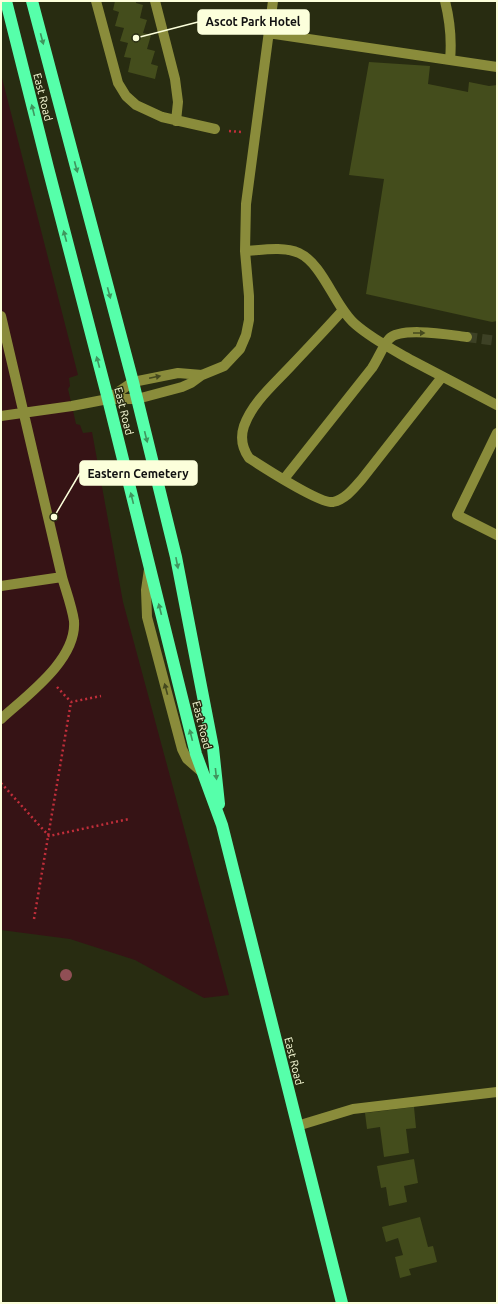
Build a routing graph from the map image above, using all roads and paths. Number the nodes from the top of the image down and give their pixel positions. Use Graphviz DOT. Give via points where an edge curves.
graph roads {
  1 [pos="6,1"];
  2 [pos="32,1"];
  3 [pos="96,1"];
  4 [pos="155,1"];
  5 [pos="273,1"];
  6 [pos="445,1"];
  7 [pos="268,33"];
  8 [pos="450,60"];
  9 [pos="497,67"];
  10 [pos="176,121"];
  11 [pos="215,129"];
  12 [pos="254,134"];
  13 [pos="245,251"];
  14 [pos="343,310"];
  15 [pos="1,316"];
  16 [pos="467,337"];
  17 [pos="385,345"];
  18 [pos="202,375"];
  19 [pos="442,376"];
  20 [pos="133,382"];
  21 [pos="108,399"];
  22 [pos="137,399"];
  23 [pos="497,405"];
  24 [pos="23,413"];
  25 [pos="1,416"];
  26 [pos="497,433"];
  27 [pos="284,479"];
  28 [pos="497,535"];
  29 [pos="62,577"];
  30 [pos="1,586"];
  31 [pos="47,677"];
  32 [pos="101,696"];
  33 [pos="71,702"];
  34 [pos="1,719"];
  35 [pos="1,783"];
  36 [pos="129,820"];
  37 [pos="222,825"];
  38 [pos="49,836"];
  39 [pos="34,919"];
  40 [pos="497,1092"];
  41 [pos="297,1126"];
  42 [pos="342,1303"];
  21 -- 1 [label="highway, East Road, one-way"];
  2 -- 20 [label="highway, East Road, one-way"];
  3 -- 10 [label="lane" via="118,82 126,96 143,109"];
  4 -- 10 [label="lane" via="175,79 178,102"];
  5 -- 7 [label="lane"];
  6 -- 8 [label="lane" via="451,28"];
  7 -- 8 [label="lane"];
  7 -- 12 [label="lane"];
  8 -- 9 [label="lane"];
  10 -- 11 [label="lane"];
  11 -- 12 [label="path"];
  12 -- 13 [label="lane" via="246,204"];
  13 -- 14 [label="lane" via="283,249 300,253 315,267"];
  13 -- 18 [label="lane" via="249,296 246,335 240,349 231,360 224,366"];
  14 -- 17 [label="lane" via="353,323"];
  14 -- 27 [label="lane" via="260,398 244,426 242,439 249,458"];
  15 -- 24 [label="lane"];
  17 -- 16 [label="lane, one-way" via="392,336 411,333"];
  17 -- 19 [label="lane"];
  17 -- 27 [label="lane" via="372,368"];
  20 -- 18 [label="lane, one-way" via="178,372"];
  18 -- 22 [label="lane" via="182,387"];
  19 -- 23 [label="lane"];
  19 -- 27 [label="lane" via="362,479 342,499 332,502 321,500"];
  20 -- 21 [label="lane"];
  20 -- 22 [label="highway, East Road"];
  21 -- 22 [label="lane"];
  21 -- 24 [label="lane"];
  37 -- 21 [label="highway, East Road, one-way" via="196,754"];
  22 -- 37 [label="highway, East Road, one-way" via="176,557 213,748"];
  24 -- 25 [label="lane"];
  24 -- 29 [label="lane"];
  26 -- 28 [label="lane" via="457,515"];
  29 -- 30 [label="lane"];
  29 -- 31 [label="lane" via="74,621 74,631 70,646"];
  31 -- 33 [label="path"];
  31 -- 34 [label="lane"];
  32 -- 33 [label="path"];
  33 -- 38 [label="path"];
  35 -- 38 [label="path"];
  36 -- 38 [label="path"];
  37 -- 41 [label="highway, East Road"];
  38 -- 39 [label="path"];
  40 -- 41 [label="lane" via="353,1109"];
  41 -- 42 [label="highway, East Road"];
}
